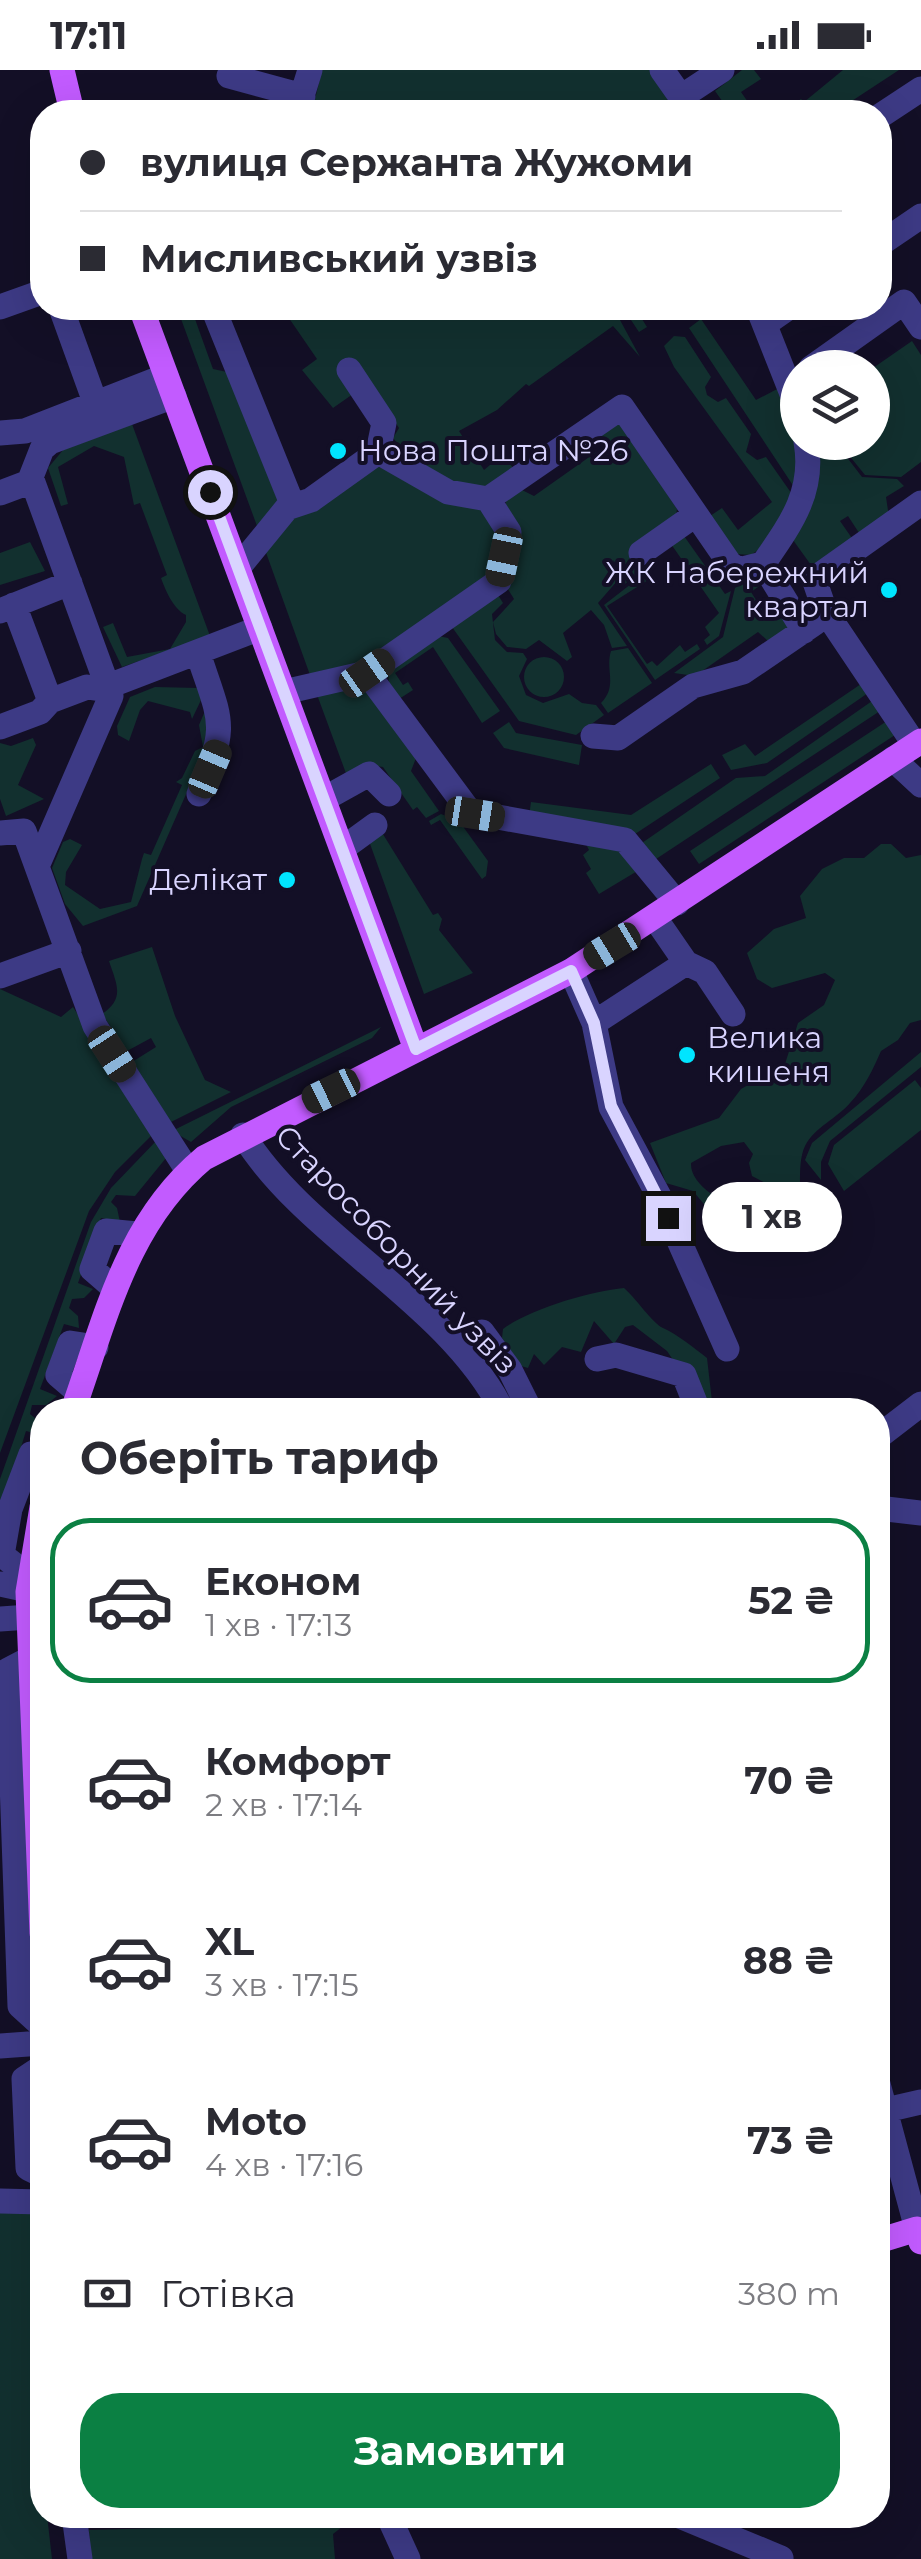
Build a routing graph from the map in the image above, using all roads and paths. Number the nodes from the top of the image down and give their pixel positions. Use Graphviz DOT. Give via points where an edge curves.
graph roads {
  1 [pos="62,70"];
  2 [pos="310,70"];
  3 [pos="662,70"];
  4 [pos="722,70"];
  5 [pos="228,76"];
  6 [pos="921,89"];
  7 [pos="69,100"];
  8 [pos="290,100"];
  9 [pos="301,100"];
  10 [pos="683,100"];
  11 [pos="691,100"];
  12 [pos="892,108"];
  13 [pos="921,216"];
  14 [pos="892,236"];
  15 [pos="30,296"];
  16 [pos="0,307"];
  17 [pos="892,311"];
  18 [pos="65,320"];
  19 [pos="145,320"];
  20 [pos="219,320"];
  21 [pos="765,320"];
  22 [pos="879,320"];
  23 [pos="921,327"];
  24 [pos="784,350"];
  25 [pos="837,350"];
  26 [pos="349,370"];
  27 [pos="170,386"];
  28 [pos="95,402"];
  29 [pos="0,432"];
  30 [pos="378,452"];
  31 [pos="807,460"];
  32 [pos="32,481"];
  33 [pos="0,493"];
  34 [pos="488,499"];
  35 [pos="921,504"];
  36 [pos="293,506"];
  37 [pos="696,514"];
  38 [pos="641,553"];
  39 [pos="764,564"];
  40 [pos="238,568"];
  41 [pos="70,583"];
  42 [pos="7,608"];
  43 [pos="828,615"];
  44 [pos="260,628"];
  45 [pos="804,631"];
  46 [pos="198,652"];
  47 [pos="367,673"];
  48 [pos="108,687"];
  49 [pos="284,692"];
  50 [pos="50,701"];
  51 [pos="0,727"];
  52 [pos="593,736"];
  53 [pos="910,748"];
  54 [pos="921,786"];
  55 [pos="199,794"];
  56 [pos="389,794"];
  57 [pos="324,799"];
  58 [pos="375,825"];
  59 [pos="0,833"];
  60 [pos="342,848"];
  61 [pos="38,864"];
  62 [pos="678,903"];
  63 [pos="655,918"];
  64 [pos="68,951"];
  65 [pos="686,964"];
  66 [pos="571,971"];
  67 [pos="0,976"];
  68 [pos="732,1014"];
  69 [pos="594,1023"];
  70 [pos="416,1049"];
  71 [pos="243,1134"];
  72 [pos="188,1171"];
  73 [pos="482,1332"];
  74 [pos="727,1349"];
  75 [pos="597,1359"];
  76 [pos="77,1398"];
  77 [pos="495,1398"];
  78 [pos="524,1398"];
  79 [pos="693,1398"];
  80 [pos="921,1404"];
  81 [pos="890,1428"];
  82 [pos="30,1454"];
  83 [pos="890,1509"];
  84 [pos="921,1513"];
  85 [pos="0,1584"];
  86 [pos="30,1592"];
  87 [pos="30,1594"];
  88 [pos="30,1596"];
  89 [pos="0,1619"];
  90 [pos="30,1658"];
  91 [pos="30,2015"];
  92 [pos="30,2044"];
  93 [pos="0,2046"];
  94 [pos="30,2075"];
  95 [pos="921,2102"];
  96 [pos="890,2109"];
  97 [pos="890,2125"];
  98 [pos="30,2169"];
  99 [pos="0,2200"];
  100 [pos="30,2201"];
  101 [pos="919,2235"];
  102 [pos="890,2239"];
  103 [pos="76,2528"];
  104 [pos="394,2528"];
  105 [pos="708,2528"];
  106 [pos="781,2558"];
  107 [pos="80,2559"];
  108 [pos="408,2559"];
  1 -- 7 [label="main road"];
  2 -- 9 [label="street"];
  3 -- 10 [label="street"];
  4 -- 11 [label="street"];
  5 -- 8 [label="street"];
  6 -- 12 [label="street"];
  13 -- 14 [label="street"];
  15 -- 16 [label="street"];
  17 -- 23 [label="street" via="904,302"];
  18 -- 28 [label="street"];
  19 -- 27 [label="main road"];
  20 -- 36 [label="street"];
  21 -- 24 [label="street"];
  22 -- 25 [label="street"];
  26 -- 30 [label="street" via="384,423"];
  27 -- 28 [label="street"];
  27 -- 32 [label="street" via="50,442"];
  27 -- 40 [label="main road"];
  28 -- 29 [label="street" via="25,431"];
  30 -- 34 [label="street" via="448,492"];
  30 -- 36 [label="street"];
  31 -- 39 [label="street" via="802,502"];
  32 -- 33 [label="street"];
  32 -- 41 [label="street"];
  34 -- 37 [label="street" via="622,407"];
  34 -- 47 [label="street" via="509,532 499,581"];
  35 -- 43 [label="street" via="816,577"];
  36 -- 40 [label="street"];
  37 -- 38 [label="street"];
  37 -- 39 [label="street" via="732,568"];
  39 -- 45 [label="street"];
  40 -- 44 [label="main road"];
  41 -- 42 [label="street"];
  41 -- 48 [label="street"];
  42 -- 50 [label="street"];
  43 -- 45 [label="street"];
  43 -- 53 [label="street"];
  44 -- 46 [label="street"];
  44 -- 49 [label="main road"];
  45 -- 52 [label="street" via="743,672 692,686 618,738"];
  46 -- 48 [label="street"];
  46 -- 55 [label="street" via="222,726"];
  47 -- 49 [label="street"];
  47 -- 62 [label="street" via="470,812 624,840"];
  48 -- 50 [label="street"];
  48 -- 61 [label="street" via="111,696"];
  49 -- 57 [label="main road"];
  50 -- 51 [label="street"];
  53 -- 54 [label="street"];
  53 -- 62 [label="main road"];
  56 -- 57 [label="street" via="368,774"];
  57 -- 60 [label="main road"];
  58 -- 60 [label="street"];
  59 -- 61 [label="street" via="24,832"];
  60 -- 70 [label="main road"];
  61 -- 64 [label="street"];
  62 -- 63 [label="main road"];
  63 -- 65 [label="street"];
  63 -- 66 [label="main road"];
  64 -- 67 [label="street"];
  64 -- 72 [label="street" via="99,1033"];
  65 -- 68 [label="street" via="705,972"];
  65 -- 69 [label="street"];
  66 -- 69 [label="street"];
  66 -- 70 [label="main road"];
  69 -- 74 [label="street" via="611,1106"];
  70 -- 71 [label="main road"];
  71 -- 72 [label="main road"];
  71 -- 77 [label="street, Старособорний узвіз" via="274,1178 452,1344"];
  72 -- 76 [label="main road" via="138,1234"];
  73 -- 78 [label="street"];
  75 -- 79 [label="street" via="616,1355 684,1375"];
  80 -- 81 [label="street"];
  82 -- 86 [label="street" via="2,1555"];
  83 -- 84 [label="street"];
  85 -- 87 [label="street"];
  88 -- 89 [label="street"];
  90 -- 91 [label="street" via="8,1670 20,2006"];
  92 -- 93 [label="street"];
  94 -- 98 [label="street" via="24,2079"];
  95 -- 96 [label="street"];
  97 -- 101 [label="street"];
  99 -- 100 [label="street"];
  101 -- 102 [label="main road"];
  103 -- 107 [label="street"];
  104 -- 108 [label="street"];
  105 -- 106 [label="street"];
}
